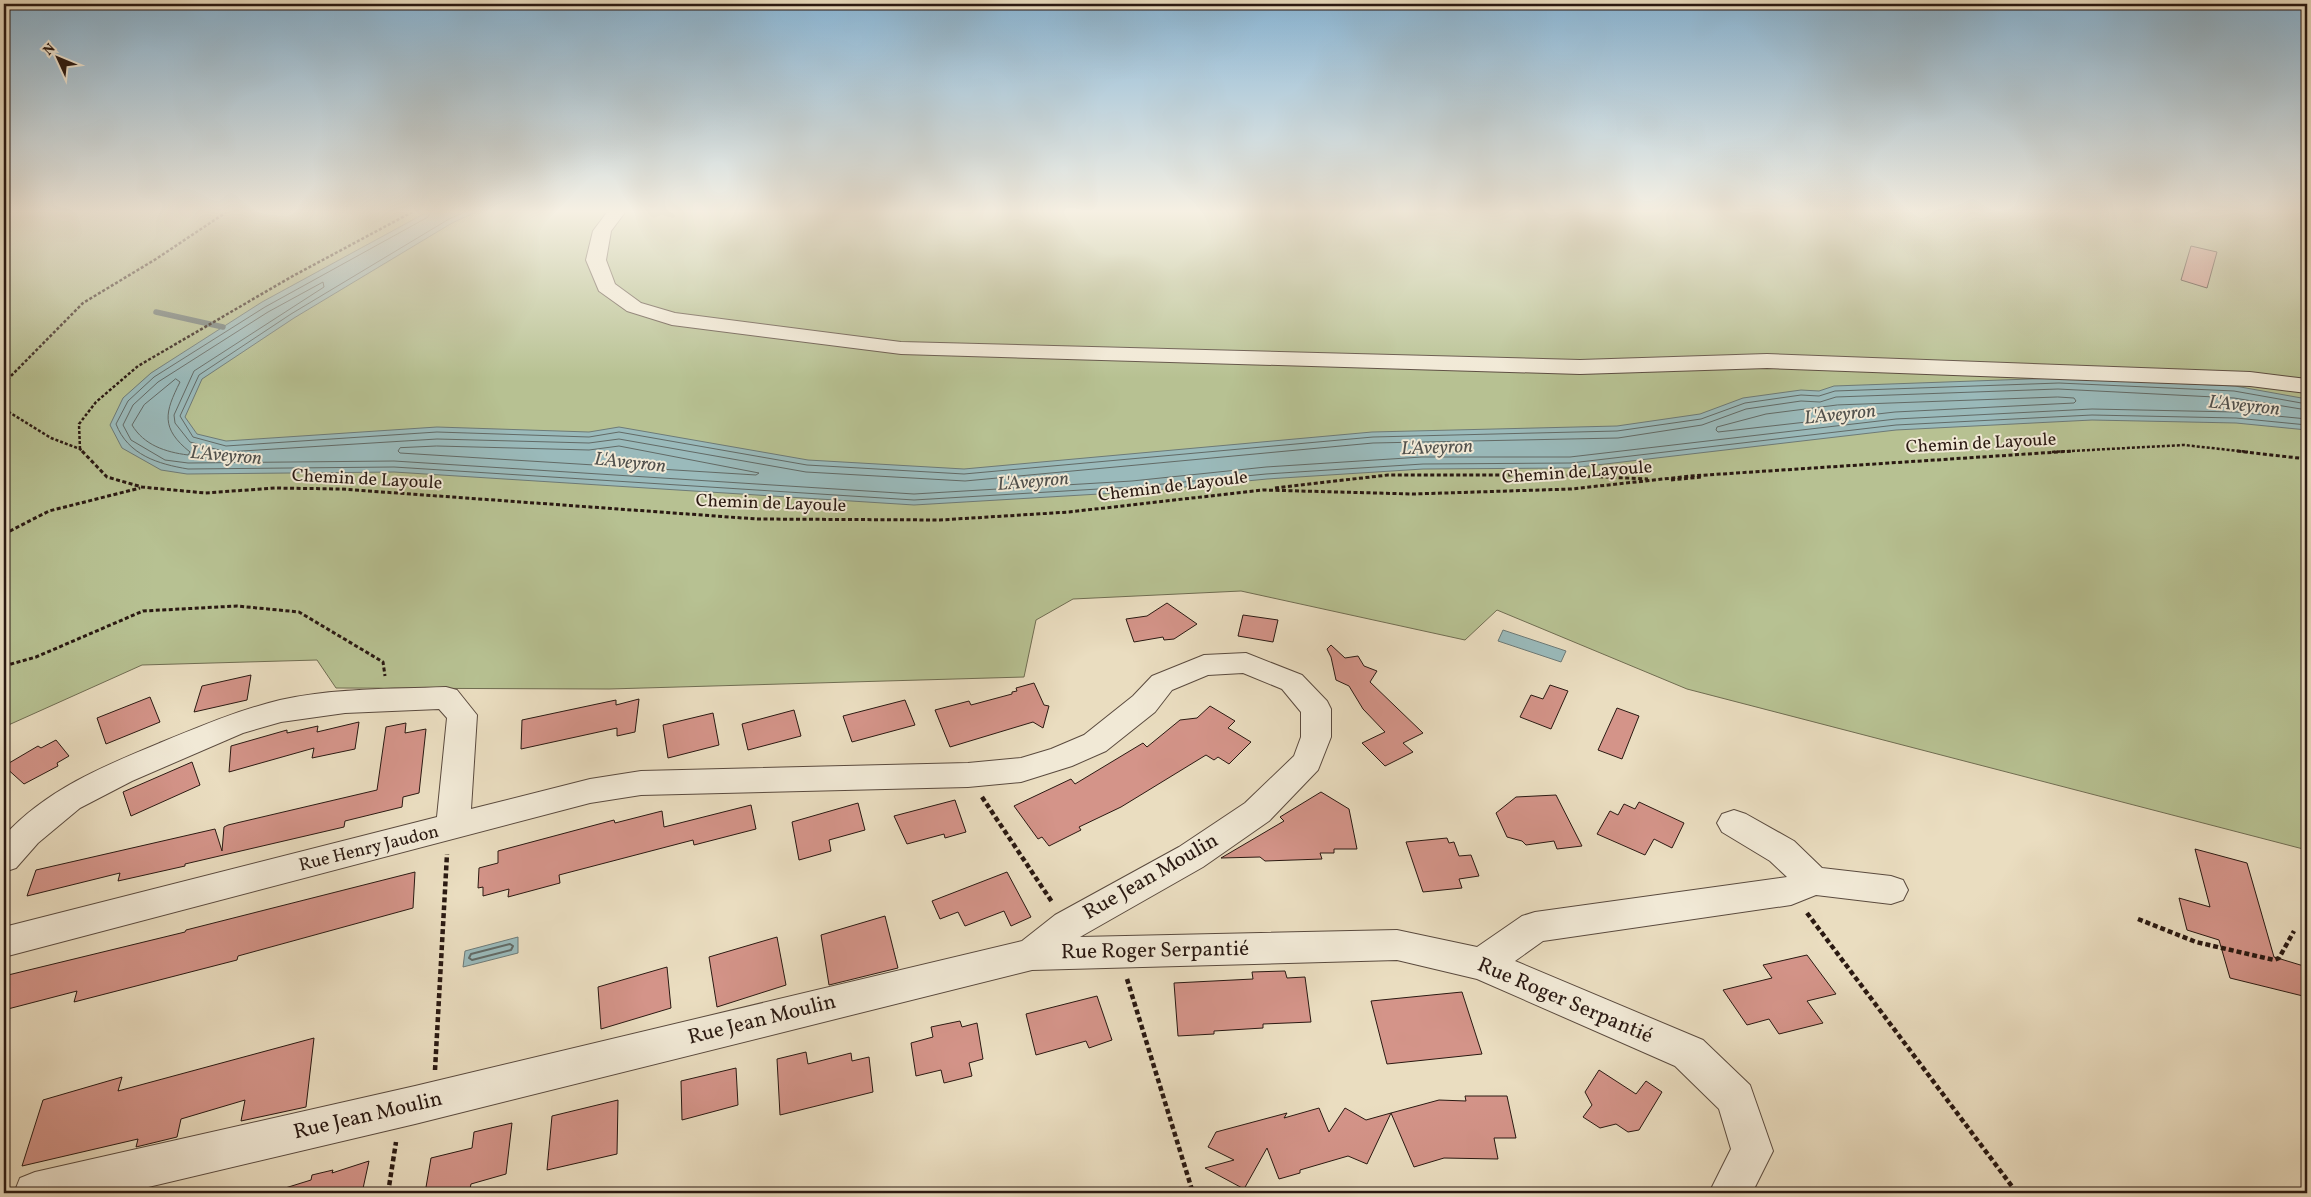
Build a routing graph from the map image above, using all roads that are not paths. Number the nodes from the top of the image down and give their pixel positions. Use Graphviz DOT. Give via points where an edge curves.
graph roads {
  1 [pos="598,267"];
  2 [pos="2307,386"];
  3 [pos="1734,823"];
  4 [pos="453,827"];
  5 [pos="4,858"];
  6 [pos="1802,886"];
  7 [pos="1891,890"];
  8 [pos="4,942"];
  9 [pos="1032,954"];
  10 [pos="1482,964"];
  11 [pos="35,1193"];
  12 [pos="1730,1193"];
  1 -- 2 [label="street" via="606,288 634,307 672,318 901,348 1580,367 1767,361 2250,379"];
  3 -- 6 [label="street" via="1782,851"];
  4 -- 5 [label="street, Rue Henry Jaudon" via="462,715 446,698 345,702 281,711 234,724 121,772 69,799 26,834"];
  4 -- 8 [label="street, Rue Henry Jaudon"];
  4 -- 9 [label="street, Rue Jean Moulin" via="590,791 641,783 968,775 1021,770 1062,758 1095,743 1144,704 1162,683 1204,664 1246,663 1292,682 1316,709 1316,736 1307,762 1257,812 1190,857 1068,926"];
  6 -- 7 [label="street"];
  6 -- 10 [label="street" via="1535,927"];
  9 -- 10 [label="street, Rue Roger Serpantié" via="1397,944"];
  9 -- 11 [label="street, Rue Jean Moulin" via="415,1105"];
  10 -- 12 [label="street, Rue Roger Serpantié" via="1689,1053 1736,1098 1752,1150"];
}
